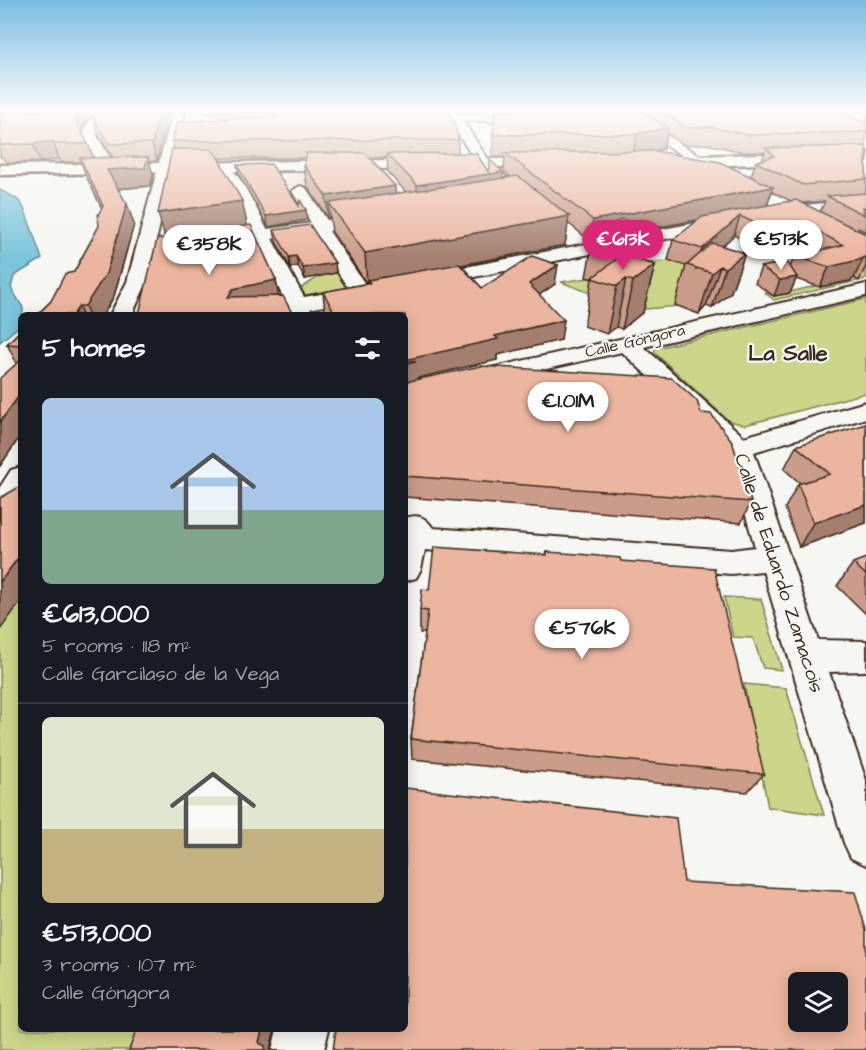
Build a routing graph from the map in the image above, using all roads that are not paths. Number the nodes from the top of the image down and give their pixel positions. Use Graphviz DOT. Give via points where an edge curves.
graph roads {
  1 [pos="104,160"];
  2 [pos="166,160"];
  3 [pos="481,160"];
  4 [pos="485,160"];
  5 [pos="828,160"];
  6 [pos="696,161"];
  7 [pos="641,162"];
  8 [pos="563,163"];
  9 [pos="484,164"];
  10 [pos="371,166"];
  11 [pos="164,168"];
  12 [pos="222,168"];
  13 [pos="109,169"];
  14 [pos="0,170"];
  15 [pos="384,181"];
  16 [pos="740,184"];
  17 [pos="300,191"];
  18 [pos="519,196"];
  19 [pos="494,200"];
  20 [pos="866,204"];
  21 [pos="765,207"];
  22 [pos="534,208"];
  23 [pos="791,211"];
  24 [pos="389,216"];
  25 [pos="738,220"];
  26 [pos="819,226"];
  27 [pos="321,229"];
  28 [pos="565,233"];
  29 [pos="261,236"];
  30 [pos="585,249"];
  31 [pos="144,253"];
  32 [pos="414,283"];
  33 [pos="358,288"];
  34 [pos="379,289"];
  35 [pos="866,290"];
  36 [pos="300,310"];
  37 [pos="123,312"];
  38 [pos="278,312"];
  39 [pos="626,343"];
  40 [pos="408,393"];
  41 [pos="866,410"];
  42 [pos="739,447"];
  43 [pos="18,482"];
  44 [pos="0,510"];
  45 [pos="772,550"];
  46 [pos="408,556"];
  47 [pos="806,654"];
  48 [pos="866,656"];
  49 [pos="866,843"];
  50 [pos="302,1032"];
  51 [pos="298,1050"];
  1 -- 13 [label="street"];
  2 -- 11 [label="street"];
  3 -- 9 [label="street"];
  4 -- 9 [label="street"];
  5 -- 6 [label="main road"];
  6 -- 7 [label="main road"];
  6 -- 16 [label="street"];
  8 -- 9 [label="main road"];
  9 -- 10 [label="main road"];
  9 -- 18 [label="street"];
  10 -- 12 [label="main road"];
  10 -- 15 [label="street"];
  11 -- 12 [label="main road"];
  11 -- 13 [label="main road"];
  11 -- 31 [label="street"];
  12 -- 29 [label="street" via="232,179"];
  13 -- 14 [label="main road"];
  17 -- 27 [label="street"];
  18 -- 19 [label="street"];
  18 -- 22 [label="street"];
  20 -- 23 [label="street"];
  21 -- 23 [label="street"];
  23 -- 26 [label="street"];
  24 -- 27 [label="street"];
  25 -- 30 [label="street"];
  27 -- 29 [label="street"];
  27 -- 33 [label="street"];
  28 -- 30 [label="street"];
  29 -- 31 [label="street"];
  29 -- 36 [label="street"];
  30 -- 32 [label="street"];
  31 -- 37 [label="street" via="135,288"];
  34 -- 36 [label="street"];
  35 -- 39 [label="street, Calle Góngora"];
  36 -- 38 [label="street"];
  39 -- 40 [label="street, Calle Góngora"];
  39 -- 42 [label="street, Calle de Eduardo Zamacois"];
  41 -- 42 [label="street"];
  42 -- 45 [label="street, Calle de Eduardo Zamacois"];
  43 -- 44 [label="street"];
  45 -- 46 [label="street" via="761,560 731,562 424,539 415,526"];
  45 -- 47 [label="street, Calle de Eduardo Zamacois"];
  47 -- 48 [label="street"];
  47 -- 49 [label="street, Calle de Eduardo Zamacois"];
  50 -- 51 [label="street"];
}
